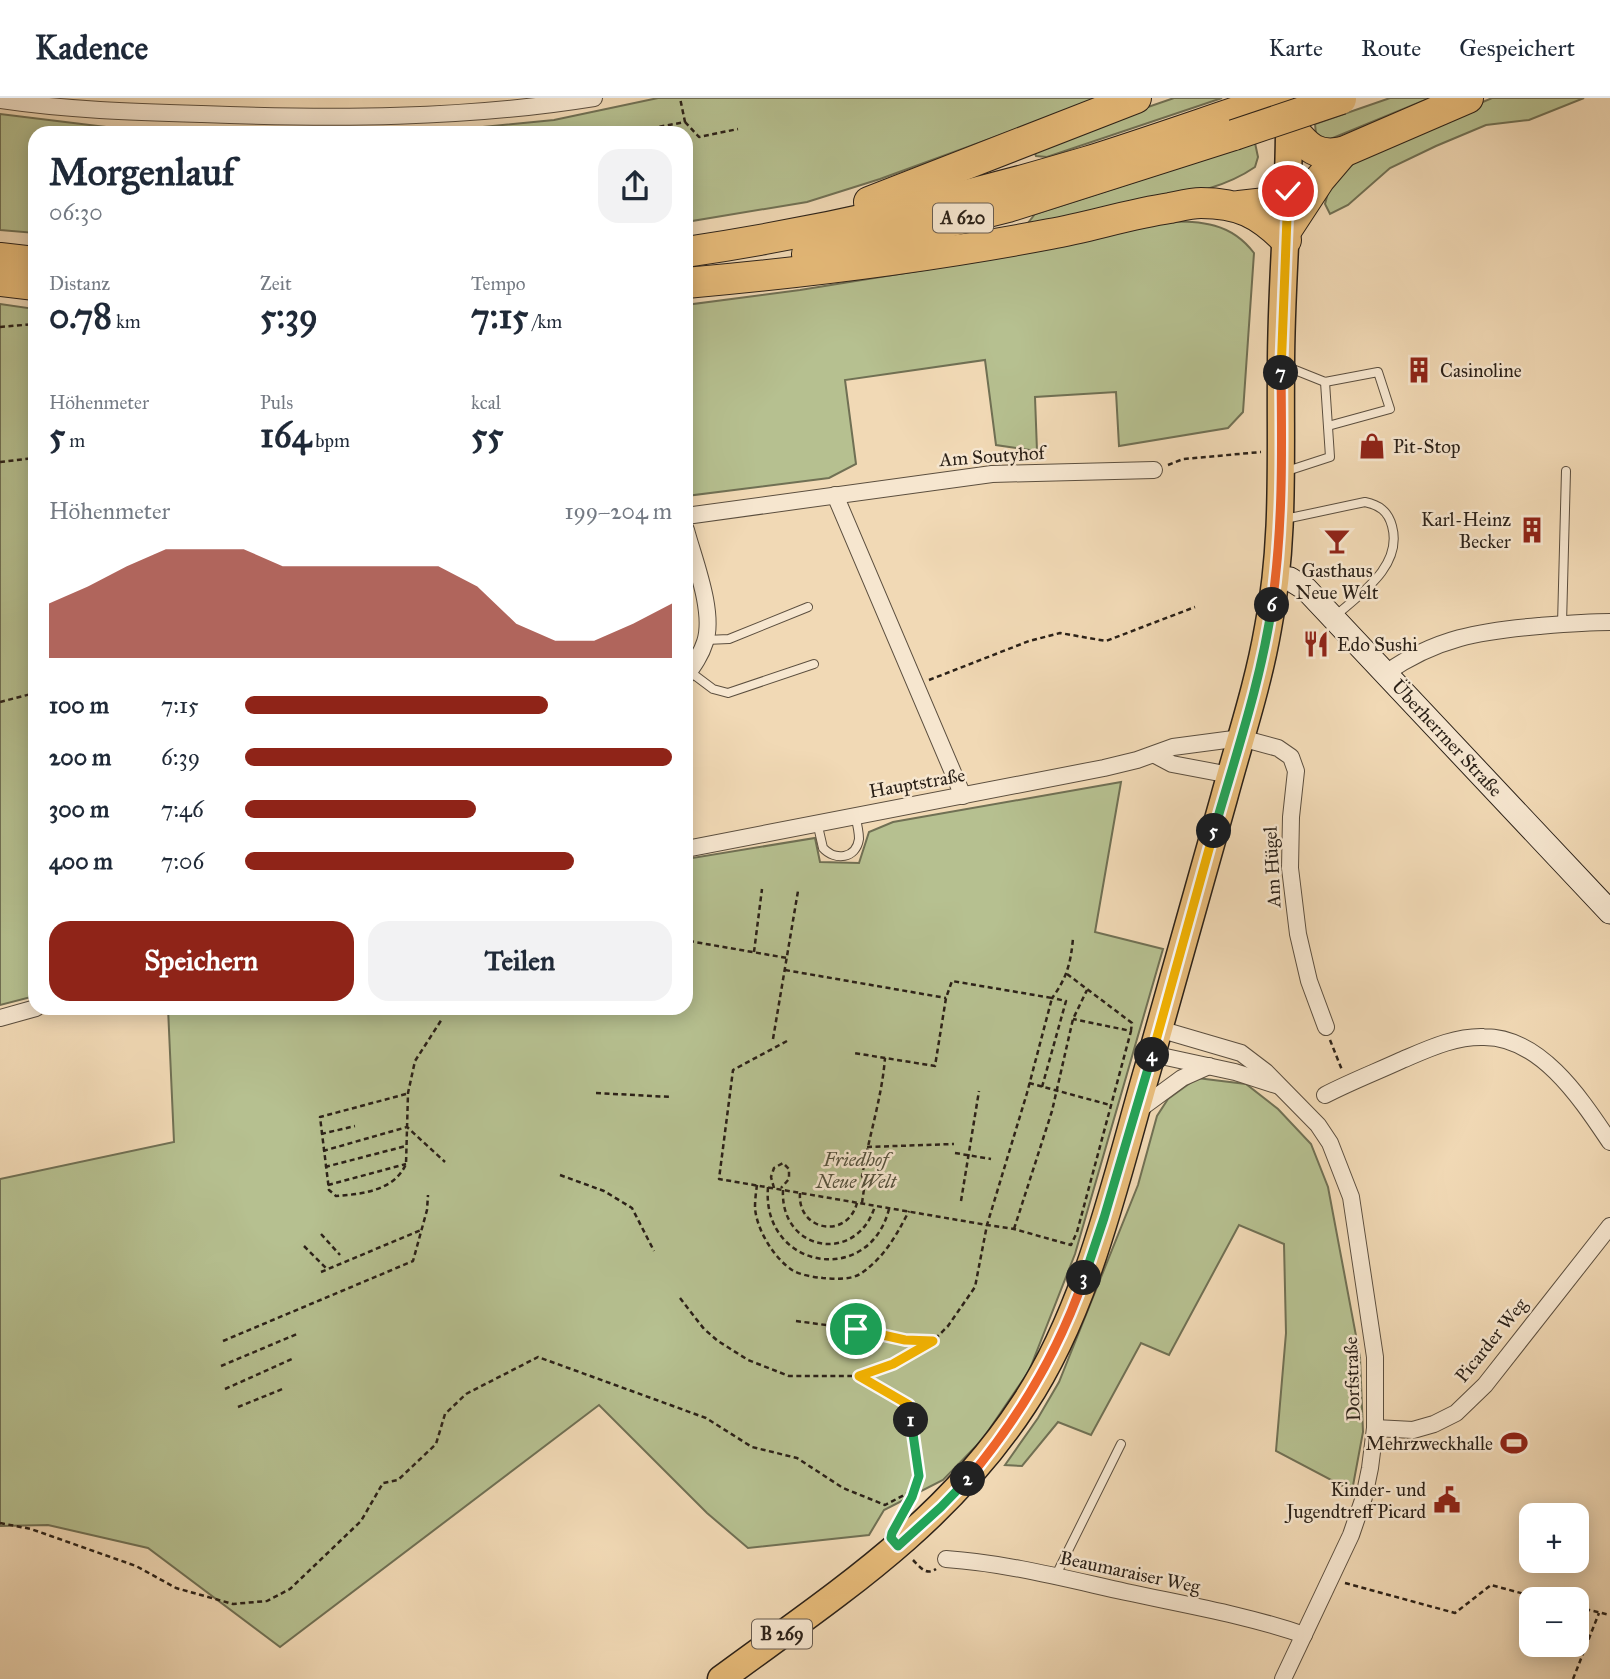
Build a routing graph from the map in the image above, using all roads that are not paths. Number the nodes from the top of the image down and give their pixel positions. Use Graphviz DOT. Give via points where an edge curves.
graph roads {
  1 [pos="594,98"];
  2 [pos="1136,98"];
  3 [pos="1468,98"];
  4 [pos="1343,99"];
  5 [pos="6,100"];
  6 [pos="1285,107"];
  7 [pos="1230,125"];
  8 [pos="1343,152"];
  9 [pos="1288,191"];
  10 [pos="1239,206"];
  11 [pos="1286,235"];
  12 [pos="693,250"];
  13 [pos="693,251"];
  14 [pos="0,258"];
  15 [pos="28,261"];
  16 [pos="693,273"];
  17 [pos="0,281"];
  18 [pos="693,283"];
  19 [pos="28,284"];
  20 [pos="1281,364"];
  21 [pos="1325,382"];
  22 [pos="1328,426"];
  23 [pos="1282,462"];
  24 [pos="1154,470"];
  25 [pos="1566,471"];
  26 [pos="835,495"];
  27 [pos="693,515"];
  28 [pos="1279,520"];
  29 [pos="693,557"];
  30 [pos="1276,578"];
  31 [pos="808,607"];
  32 [pos="1333,617"];
  33 [pos="1610,622"];
  34 [pos="1562,624"];
  35 [pos="706,640"];
  36 [pos="693,664"];
  37 [pos="814,664"];
  38 [pos="1386,673"];
  39 [pos="693,676"];
  40 [pos="1241,738"];
  41 [pos="1155,755"];
  42 [pos="1230,775"];
  43 [pos="964,796"];
  44 [pos="855,815"];
  45 [pos="817,822"];
  46 [pos="693,848"];
  47 [pos="1610,912"];
  48 [pos="28,1010"];
  49 [pos="0,1018"];
  50 [pos="1326,1027"];
  51 [pos="1156,1041"];
  52 [pos="1209,1066"];
  53 [pos="1279,1086"];
  54 [pos="1325,1096"];
  55 [pos="1123,1109"];
  56 [pos="1610,1142"];
  57 [pos="1610,1226"];
  58 [pos="1375,1428"];
  59 [pos="1121,1444"];
  60 [pos="946,1559"];
  61 [pos="1055,1577"];
  62 [pos="1304,1635"];
  63 [pos="721,1679"];
  64 [pos="1283,1679"];
  1 -- 5 [label="street" via="494,111 328,118 132,112"];
  2 -- 12 [label="highway" via="846,211"];
  3 -- 8 [label="highway"];
  4 -- 7 [label="highway, A 620, bridge"];
  6 -- 7 [label="highway, A 620"];
  6 -- 8 [label="highway" via="1315,151 1327,155"];
  6 -- 9 [label="main road, B 269"];
  7 -- 13 [label="highway, A 620" via="899,211"];
  7 -- 16 [label="highway, A 620" via="995,210 809,254"];
  8 -- 11 [label="highway" via="1320,179"];
  9 -- 10 [label="highway" via="1259,205"];
  9 -- 11 [label="main road, B 269"];
  10 -- 11 [label="highway"];
  10 -- 18 [label="highway" via="1200,203 930,254"];
  11 -- 20 [label="main road, B 269"];
  14 -- 15 [label="highway"];
  17 -- 19 [label="highway"];
  20 -- 21 [label="lane"];
  20 -- 23 [label="main road, B 269"];
  21 -- 22 [label="lane"];
  21 -- 22 [label="lane" via="1378,372 1390,410"];
  22 -- 23 [label="lane" via="1330,457"];
  23 -- 28 [label="main road, B 269"];
  24 -- 26 [label="street, Am Soutyhof" via="992,474"];
  25 -- 34 [label="lane"];
  26 -- 27 [label="street, Am Soutyhof"];
  26 -- 43 [label="street"];
  28 -- 30 [label="main road, B 269"];
  28 -- 32 [label="lane" via="1365,502 1384,510 1391,522 1395,537 1383,570"];
  29 -- 35 [label="street" via="705,602"];
  30 -- 32 [label="main road, Überherrner Straße" via="1298,584"];
  30 -- 40 [label="main road, B 269"];
  31 -- 35 [label="lane" via="729,639"];
  32 -- 38 [label="main road, Überherrner Straße"];
  33 -- 34 [label="street"];
  34 -- 38 [label="street" via="1460,636 1408,658"];
  35 -- 36 [label="street"];
  37 -- 39 [label="lane" via="728,694"];
  38 -- 47 [label="main road, Überherrner Straße"];
  40 -- 41 [label="street, Hauptstraße" via="1173,747"];
  40 -- 42 [label="main road, B 269"];
  40 -- 50 [label="street, Am Hügel" via="1278,747 1291,757 1296,771 1290,868 1298,934"];
  41 -- 42 [label="street" via="1172,764"];
  41 -- 43 [label="street, Hauptstraße"];
  42 -- 51 [label="main road, B 269"];
  43 -- 44 [label="street, Hauptstraße"];
  44 -- 45 [label="street, Hauptstraße"];
  44 -- 45 [label="lane" via="858,842 846,856 833,856 823,848"];
  45 -- 46 [label="street, Hauptstraße"];
  48 -- 49 [label="street"];
  51 -- 52 [label="street, Dorfstraße"];
  51 -- 53 [label="street, Dorfstraße" via="1241,1054"];
  51 -- 55 [label="main road, B 269"];
  52 -- 53 [label="street, Dorfstraße"];
  52 -- 55 [label="street"];
  53 -- 58 [label="street, Dorfstraße" via="1324,1134 1351,1198 1376,1357"];
  54 -- 56 [label="street" via="1439,1044 1475,1037 1503,1039 1542,1059 1558,1074"];
  55 -- 63 [label="main road, B 269" via="1104,1218 1074,1305 1024,1404 970,1477 941,1507 843,1590"];
  57 -- 58 [label="street, Picarder Weg" via="1485,1385 1456,1413 1413,1430"];
  58 -- 62 [label="street, Dorfstraße" via="1358,1518"];
  59 -- 61 [label="lane"];
  60 -- 61 [label="street, Beaumaraiser Weg"];
  61 -- 62 [label="street, Beaumaraiser Weg" via="1252,1619"];
  62 -- 64 [label="street, Dorfstraße"];
}
